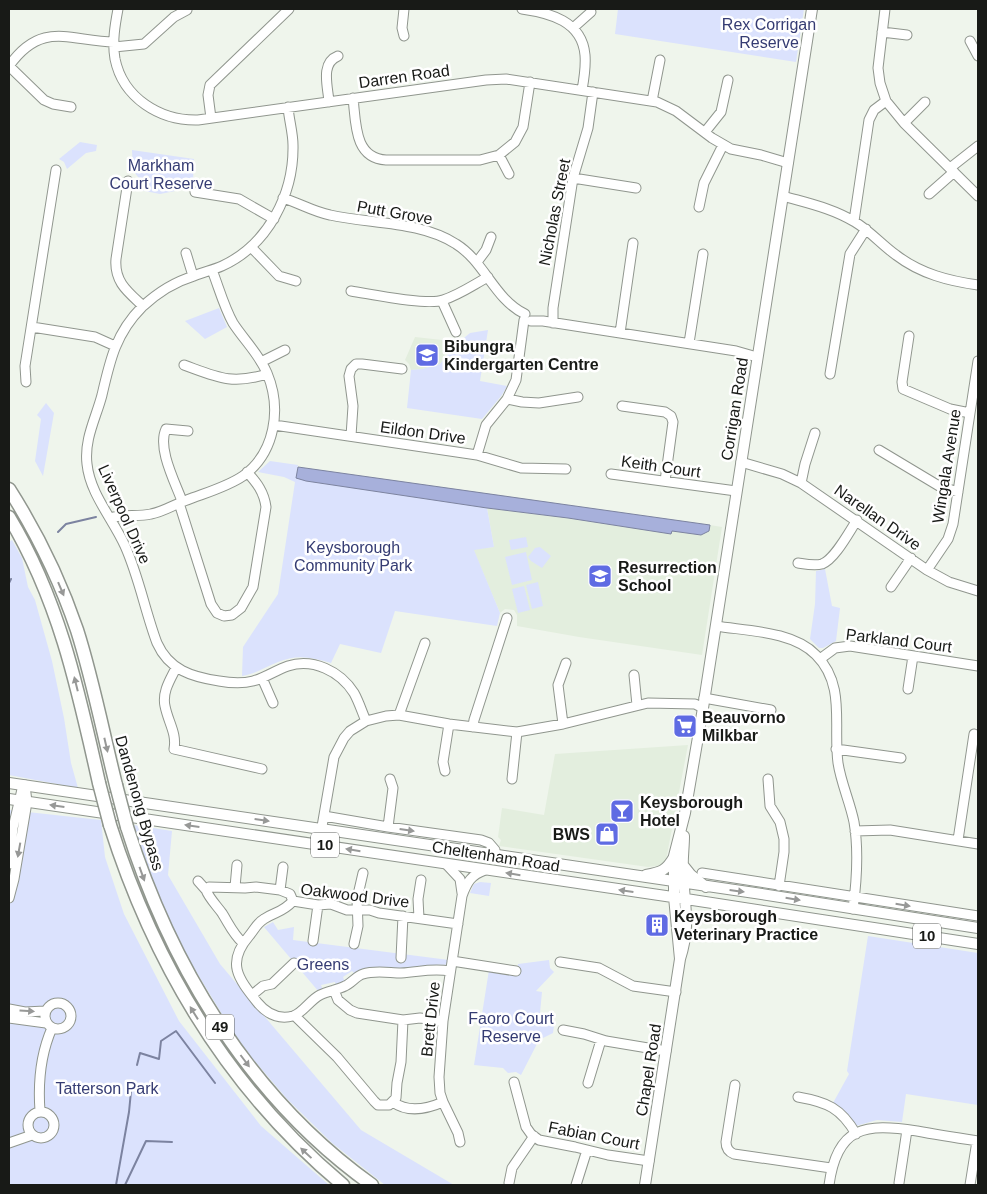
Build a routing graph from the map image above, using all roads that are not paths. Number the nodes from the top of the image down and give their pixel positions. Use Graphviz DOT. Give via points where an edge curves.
graph roads {
  1 [pos="118,9"];
  2 [pos="289,9"];
  3 [pos="404,9"];
  4 [pos="522,9"];
  5 [pos="812,9"];
  6 [pos="885,9"];
  7 [pos="187,10"];
  8 [pos="591,12"];
  9 [pos="573,28"];
  10 [pos="882,32"];
  11 [pos="907,35"];
  12 [pos="404,36"];
  13 [pos="970,41"];
  14 [pos="114,44"];
  15 [pos="338,56"];
  16 [pos="978,56"];
  17 [pos="660,60"];
  18 [pos="9,66"];
  19 [pos="728,80"];
  20 [pos="530,82"];
  21 [pos="582,90"];
  22 [pos="594,92"];
  23 [pos="352,98"];
  24 [pos="652,101"];
  25 [pos="886,101"];
  26 [pos="329,102"];
  27 [pos="925,102"];
  28 [pos="72,107"];
  29 [pos="288,108"];
  30 [pos="211,118"];
  31 [pos="904,123"];
  32 [pos="705,132"];
  33 [pos="722,145"];
  34 [pos="978,146"];
  35 [pos="500,155"];
  36 [pos="788,159"];
  37 [pos="56,170"];
  38 [pos="952,170"];
  39 [pos="509,174"];
  40 [pos="572,178"];
  41 [pos="128,181"];
  42 [pos="636,188"];
  43 [pos="195,192"];
  44 [pos="930,194"];
  45 [pos="284,196"];
  46 [pos="978,196"];
  47 [pos="782,200"];
  48 [pos="699,207"];
  49 [pos="274,219"];
  50 [pos="854,221"];
  51 [pos="866,229"];
  52 [pos="491,237"];
  53 [pos="633,244"];
  54 [pos="251,247"];
  55 [pos="186,253"];
  56 [pos="703,254"];
  57 [pos="477,262"];
  58 [pos="212,270"];
  59 [pos="193,276"];
  60 [pos="488,277"];
  61 [pos="296,281"];
  62 [pos="978,285"];
  63 [pos="351,291"];
  64 [pos="442,301"];
  65 [pos="143,306"];
  66 [pos="527,320"];
  67 [pos="548,322"];
  68 [pos="32,327"];
  69 [pos="456,332"];
  70 [pos="620,333"];
  71 [pos="909,336"];
  72 [pos="689,343"];
  73 [pos="115,346"];
  74 [pos="285,350"];
  75 [pos="758,354"];
  76 [pos="978,361"];
  77 [pos="261,362"];
  78 [pos="184,365"];
  79 [pos="402,369"];
  80 [pos="267,374"];
  81 [pos="830,374"];
  82 [pos="26,382"];
  83 [pos="578,397"];
  84 [pos="507,399"];
  85 [pos="622,406"];
  86 [pos="970,413"];
  87 [pos="274,425"];
  88 [pos="968,430"];
  89 [pos="188,431"];
  90 [pos="816,432"];
  91 [pos="978,432"];
  92 [pos="352,436"];
  93 [pos="879,450"];
  94 [pos="477,455"];
  95 [pos="741,465"];
  96 [pos="566,469"];
  97 [pos="247,472"];
  98 [pos="611,474"];
  99 [pos="665,481"];
  100 [pos="798,481"];
  101 [pos="9,489"];
  102 [pos="736,491"];
  103 [pos="958,492"];
  104 [pos="181,502"];
  105 [pos="9,517"];
  106 [pos="110,518"];
  107 [pos="857,520"];
  108 [pos="911,558"];
  109 [pos="798,563"];
  110 [pos="927,570"];
  111 [pos="891,587"];
  112 [pos="978,591"];
  113 [pos="507,618"];
  114 [pos="716,626"];
  115 [pos="425,643"];
  116 [pos="913,656"];
  117 [pos="820,659"];
  118 [pos="566,663"];
  119 [pos="978,666"];
  120 [pos="176,668"];
  121 [pos="634,675"];
  122 [pos="262,678"];
  123 [pos="908,689"];
  124 [pos="273,703"];
  125 [pos="704,703"];
  126 [pos="637,705"];
  127 [pos="771,710"];
  128 [pos="399,716"];
  129 [pos="366,721"];
  130 [pos="449,724"];
  131 [pos="563,724"];
  132 [pos="473,727"];
  133 [pos="517,732"];
  134 [pos="974,734"];
  135 [pos="836,749"];
  136 [pos="901,758"];
  137 [pos="262,770"];
  138 [pos="445,771"];
  139 [pos="390,779"];
  140 [pos="512,779"];
  141 [pos="768,779"];
  142 [pos="9,783"];
  143 [pos="24,785"];
  144 [pos="18,800"];
  145 [pos="685,813"];
  146 [pos="324,816"];
  147 [pos="388,827"];
  148 [pos="322,828"];
  149 [pos="855,831"];
  150 [pos="958,840"];
  151 [pos="320,844"];
  152 [pos="978,844"];
  153 [pos="494,855"];
  154 [pos="674,856"];
  155 [pos="9,864"];
  156 [pos="237,864"];
  157 [pos="446,864"];
  158 [pos="683,865"];
  159 [pos="283,867"];
  160 [pos="485,870"];
  161 [pos="363,873"];
  162 [pos="702,873"];
  163 [pos="638,876"];
  164 [pos="422,880"];
  165 [pos="198,881"];
  166 [pos="673,881"];
  167 [pos="684,883"];
  168 [pos="779,886"];
  169 [pos="235,887"];
  170 [pos="706,887"];
  171 [pos="206,890"];
  172 [pos="280,890"];
  173 [pos="462,896"];
  174 [pos="855,897"];
  175 [pos="9,898"];
  176 [pos="674,898"];
  177 [pos="686,899"];
  178 [pos="293,901"];
  179 [pos="709,903"];
  180 [pos="318,905"];
  181 [pos="853,909"];
  182 [pos="358,911"];
  183 [pos="404,916"];
  184 [pos="978,916"];
  185 [pos="419,918"];
  186 [pos="687,922"];
  187 [pos="458,924"];
  188 [pos="978,928"];
  189 [pos="313,941"];
  190 [pos="243,943"];
  191 [pos="354,944"];
  192 [pos="978,944"];
  193 [pos="401,958"];
  194 [pos="680,959"];
  195 [pos="452,961"];
  196 [pos="560,962"];
  197 [pos="294,963"];
  198 [pos="450,971"];
  199 [pos="516,971"];
  200 [pos="334,990"];
  201 [pos="676,992"];
  202 [pos="252,995"];
  203 [pos="9,1009"];
  204 [pos="45,1011"];
  205 [pos="295,1016"];
  206 [pos="9,1018"];
  207 [pos="403,1020"];
  208 [pos="443,1021"];
  209 [pos="49,1026"];
  210 [pos="563,1030"];
  211 [pos="601,1040"];
  212 [pos="666,1051"];
  213 [pos="514,1082"];
  214 [pos="588,1083"];
  215 [pos="735,1085"];
  216 [pos="798,1097"];
  217 [pos="393,1102"];
  218 [pos="443,1102"];
  219 [pos="40,1111"];
  220 [pos="907,1130"];
  221 [pos="856,1134"];
  222 [pos="32,1135"];
  223 [pos="534,1136"];
  224 [pos="978,1141"];
  225 [pos="460,1142"];
  226 [pos="9,1143"];
  227 [pos="587,1150"];
  228 [pos="649,1161"];
  229 [pos="832,1168"];
  230 [pos="509,1183"];
  231 [pos="899,1183"];
  232 [pos="343,1185"];
  233 [pos="372,1185"];
  234 [pos="576,1185"];
  235 [pos="645,1185"];
  236 [pos="828,1185"];
  237 [pos="970,1185"];
  1 -- 14 [label="street, Darren Road"];
  2 -- 30 [label="street" via="210,85"];
  3 -- 12 [label="street"];
  4 -- 9 [label="street" via="550,14"];
  5 -- 36 [label="main road, Corrigan Road"];
  6 -- 10 [label="street"];
  7 -- 14 [label="street" via="174,17 148,42 135,46"];
  8 -- 9 [label="street"];
  9 -- 21 [label="street" via="585,51"];
  10 -- 11 [label="street"];
  10 -- 25 [label="street" via="879,76"];
  13 -- 16 [label="street"];
  14 -- 18 [label="street" via="50,37 29,45"];
  14 -- 30 [label="street, Darren Road" via="124,80 143,103 173,118"];
  15 -- 26 [label="street" via="329,62 327,70"];
  17 -- 24 [label="street"];
  18 -- 28 [label="street" via="44,100"];
  19 -- 32 [label="street" via="721,112"];
  20 -- 21 [label="street, Darren Road"];
  20 -- 23 [label="street, Darren Road" via="494,79"];
  20 -- 35 [label="street" via="523,127 515,142"];
  21 -- 22 [label="street, Darren Road"];
  22 -- 24 [label="street, Darren Road"];
  22 -- 40 [label="street, Nicholas Street" via="588,128"];
  23 -- 26 [label="street, Darren Road"];
  23 -- 35 [label="street" via="358,140 367,154 373,157 386,160 480,160"];
  24 -- 32 [label="street, Darren Road" via="676,111"];
  25 -- 31 [label="street"];
  25 -- 50 [label="street" via="874,110 868,120"];
  26 -- 29 [label="street, Darren Road"];
  27 -- 31 [label="street"];
  29 -- 30 [label="street, Darren Road"];
  29 -- 45 [label="street, Liverpool Drive" via="293,147"];
  31 -- 38 [label="street"];
  32 -- 33 [label="street, Darren Road"];
  33 -- 36 [label="street, Darren Road"];
  33 -- 48 [label="street" via="704,183"];
  34 -- 38 [label="street"];
  35 -- 39 [label="street"];
  36 -- 47 [label="main road, Corrigan Road"];
  37 -- 68 [label="street"];
  38 -- 44 [label="street"];
  38 -- 46 [label="street"];
  40 -- 42 [label="street"];
  40 -- 67 [label="street, Nicholas Street" via="553,308"];
  41 -- 65 [label="street" via="116,272 122,287"];
  43 -- 49 [label="street" via="239,200"];
  45 -- 49 [label="street, Liverpool Drive"];
  45 -- 57 [label="street, Putt Grove" via="330,216 433,232 457,244"];
  47 -- 50 [label="street" via="832,210"];
  47 -- 75 [label="main road, Corrigan Road"];
  49 -- 54 [label="street, Liverpool Drive"];
  50 -- 51 [label="street"];
  51 -- 62 [label="street" via="898,257 920,270 944,279"];
  51 -- 81 [label="street" via="850,254"];
  52 -- 57 [label="street"];
  53 -- 70 [label="street"];
  54 -- 58 [label="street, Liverpool Drive"];
  54 -- 61 [label="street" via="279,276"];
  55 -- 59 [label="street"];
  56 -- 72 [label="street"];
  57 -- 60 [label="street, Putt Grove"];
  58 -- 59 [label="street, Liverpool Drive"];
  58 -- 77 [label="street" via="232,322"];
  59 -- 65 [label="street, Liverpool Drive" via="170,286"];
  60 -- 64 [label="street"];
  60 -- 66 [label="street, Putt Grove" via="496,290"];
  63 -- 64 [label="street" via="422,302"];
  64 -- 69 [label="street"];
  65 -- 73 [label="street, Liverpool Drive"];
  66 -- 67 [label="street, Putt Grove"];
  66 -- 84 [label="street" via="516,380"];
  67 -- 70 [label="street, Putt Grove"];
  68 -- 73 [label="street" via="95,337"];
  68 -- 82 [label="street" via="25,366"];
  70 -- 72 [label="street, Putt Grove"];
  71 -- 86 [label="street" via="903,389 950,409"];
  72 -- 75 [label="street, Putt Grove"];
  73 -- 106 [label="street, Liverpool Drive" via="86,451 89,476"];
  74 -- 77 [label="street"];
  75 -- 95 [label="main road, Corrigan Road"];
  76 -- 86 [label="street, Wingala Avenue"];
  77 -- 80 [label="street"];
  78 -- 80 [label="street" via="228,380"];
  79 -- 92 [label="street" via="362,364 351,368"];
  80 -- 87 [label="street" via="274,402"];
  83 -- 84 [label="street" via="530,403"];
  84 -- 94 [label="street" via="486,426"];
  85 -- 99 [label="street" via="675,413"];
  86 -- 88 [label="street, Wingala Avenue"];
  87 -- 92 [label="street, Eildon Drive"];
  87 -- 97 [label="street" via="266,449"];
  88 -- 91 [label="street"];
  88 -- 103 [label="street, Wingala Avenue"];
  89 -- 104 [label="street" via="166,429 163,435 165,455"];
  90 -- 100 [label="street"];
  92 -- 94 [label="street, Eildon Drive"];
  93 -- 103 [label="street" via="939,486"];
  94 -- 96 [label="street, Eildon Drive" via="521,468"];
  95 -- 100 [label="street, Narellan Drive" via="761,468"];
  95 -- 102 [label="main road, Corrigan Road"];
  97 -- 104 [label="street" via="229,483"];
  97 -- 104 [label="street" via="260,487 266,507 253,587 241,608 232,615 217,613 211,604"];
  98 -- 99 [label="street, Keith Court"];
  99 -- 102 [label="street, Keith Court"];
  100 -- 107 [label="street, Narellan Drive"];
  101 -- 233 [label="highway, Dandenong Bypass / 49, one-way, bridge" via="41,544 62,591 81,644 127,827 145,881 189,976 255,1074 330,1152"];
  102 -- 114 [label="main road, Corrigan Road"];
  103 -- 110 [label="street, Wingala Avenue" via="951,532"];
  104 -- 106 [label="street" via="153,514"];
  232 -- 105 [label="highway, Dandenong Bypass / 49, one-way, bridge" via="277,1124 241,1083 211,1041 162,956 132,890 110,826 68,651 49,597"];
  106 -- 120 [label="street, Liverpool Drive" via="130,558 157,643"];
  107 -- 108 [label="street, Narellan Drive"];
  107 -- 109 [label="street" via="827,561 817,565"];
  108 -- 110 [label="street, Narellan Drive"];
  108 -- 111 [label="street"];
  110 -- 112 [label="street, Narellan Drive" via="949,582"];
  113 -- 132 [label="street"];
  114 -- 117 [label="street" via="788,638 804,645"];
  114 -- 125 [label="main road, Corrigan Road"];
  115 -- 128 [label="street"];
  116 -- 117 [label="street, Parkland Court" via="844,646 835,648"];
  116 -- 119 [label="street, Parkland Court"];
  116 -- 123 [label="street"];
  117 -- 135 [label="street" via="836,690"];
  118 -- 131 [label="street" via="558,686"];
  120 -- 122 [label="street, Liverpool Drive" via="193,676 228,682"];
  120 -- 137 [label="street" via="164,699 175,736 174,750"];
  121 -- 126 [label="street"];
  122 -- 124 [label="street"];
  122 -- 129 [label="street, Liverpool Drive" via="287,666 310,664 322,667 334,673 354,693"];
  125 -- 126 [label="street"];
  125 -- 127 [label="street"];
  125 -- 145 [label="main road, Corrigan Road"];
  126 -- 131 [label="street"];
  128 -- 129 [label="street"];
  128 -- 130 [label="street"];
  129 -- 146 [label="street" via="350,731 338,747"];
  130 -- 132 [label="street"];
  130 -- 138 [label="street" via="443,762"];
  131 -- 133 [label="street"];
  132 -- 133 [label="street"];
  133 -- 140 [label="street"];
  134 -- 150 [label="street"];
  135 -- 136 [label="street"];
  135 -- 149 [label="street"];
  139 -- 147 [label="street" via="393,788"];
  141 -- 168 [label="street" via="770,806 780,822 784,839"];
  142 -- 143 [label="main road, Cheltenham Road / 10"];
  143 -- 144 [label="street"];
  143 -- 148 [label="main road, Cheltenham Road / 10, one-way"];
  151 -- 144 [label="main road, Cheltenham Road / 10, one-way"];
  144 -- 155 [label="street"];
  144 -- 175 [label="street, one-way" via="14,879"];
  145 -- 154 [label="main road, Corrigan Road"];
  145 -- 158 [label="main road, Corrigan Road"];
  146 -- 147 [label="street, Cheltenham Road"];
  146 -- 148 [label="street"];
  147 -- 153 [label="street, Cheltenham Road, one-way" via="480,840 490,844 495,850"];
  148 -- 151 [label="street"];
  148 -- 153 [label="main road, Cheltenham Road / 10"];
  149 -- 150 [label="street" via="890,830"];
  149 -- 174 [label="street" via="858,863"];
  150 -- 152 [label="street"];
  157 -- 151 [label="main road, Cheltenham Road / 10, one-way"];
  153 -- 163 [label="main road, Cheltenham Road / 10"];
  154 -- 163 [label="main road" via="667,868"];
  154 -- 166 [label="main road, Corrigan Road"];
  156 -- 169 [label="street"];
  157 -- 160 [label="main road, Cheltenham Road / 10"];
  157 -- 173 [label="street, Brett Drive" via="460,879"];
  158 -- 167 [label="main road, Corrigan Road"];
  158 -- 170 [label="main road"];
  159 -- 172 [label="street"];
  160 -- 173 [label="street, Brett Drive" via="472,876"];
  176 -- 160 [label="main road, Cheltenham Road / 10, one-way"];
  161 -- 182 [label="street" via="357,899"];
  162 -- 168 [label="street"];
  163 -- 166 [label="main road, Cheltenham Road / 10"];
  164 -- 185 [label="street"];
  165 -- 171 [label="street"];
  166 -- 167 [label="main road, Cheltenham Road / 10"];
  166 -- 176 [label="main road, Chapel Road"];
  167 -- 170 [label="main road, Cheltenham Road / 10"];
  167 -- 177 [label="main road, Corrigan Road"];
  168 -- 174 [label="street"];
  169 -- 171 [label="street" via="209,886"];
  169 -- 172 [label="street"];
  170 -- 181 [label="main road, Cheltenham Road / 10, one-way"];
  171 -- 190 [label="street" via="234,935"];
  172 -- 178 [label="street" via="290,894"];
  173 -- 187 [label="street, Brett Drive"];
  174 -- 181 [label="street"];
  174 -- 184 [label="street, one-way"];
  176 -- 177 [label="main road, Cheltenham Road / 10"];
  176 -- 194 [label="main road, Chapel Road"];
  177 -- 179 [label="main road, Cheltenham Road / 10"];
  177 -- 186 [label="main road, Chapel Road"];
  178 -- 180 [label="street, Oakwood Drive"];
  178 -- 190 [label="street, Oakwood Drive" via="285,910 263,919"];
  179 -- 186 [label="main road" via="694,910"];
  179 -- 192 [label="main road, Cheltenham Road / 10"];
  180 -- 182 [label="street, Oakwood Drive" via="331,904"];
  180 -- 189 [label="street"];
  181 -- 188 [label="main road, Cheltenham Road / 10"];
  182 -- 183 [label="street, Oakwood Drive"];
  182 -- 191 [label="street"];
  183 -- 185 [label="street, Oakwood Drive"];
  183 -- 193 [label="street"];
  185 -- 187 [label="street, Oakwood Drive"];
  186 -- 194 [label="main road, Chapel Road"];
  187 -- 195 [label="street, Brett Drive"];
  190 -- 202 [label="street, Oakwood Drive" via="237,972"];
  194 -- 201 [label="main road, Chapel Road"];
  195 -- 198 [label="street, Brett Drive"];
  195 -- 199 [label="street"];
  196 -- 201 [label="street" via="599,968 633,986"];
  197 -- 202 [label="street" via="272,984 263,986"];
  198 -- 200 [label="street" via="366,973"];
  198 -- 208 [label="street, Brett Drive"];
  200 -- 205 [label="street" via="318,996"];
  200 -- 207 [label="street" via="338,1000 350,1010"];
  201 -- 212 [label="main road, Chapel Road"];
  202 -- 205 [label="street, Oakwood Drive" via="276,1017"];
  203 -- 204 [label="street, one-way"];
  204 -- 209 [label="street" via="44,1018"];
  204 -- 209 [label="street" via="51,1004 59,1002 70,1010 71,1018 67,1025 60,1029"];
  205 -- 217 [label="street" via="337,1056 378,1105"];
  206 -- 209 [label="street"];
  207 -- 208 [label="street"];
  207 -- 217 [label="street" via="401,1062"];
  208 -- 218 [label="street, Brett Drive" via="439,1077"];
  209 -- 219 [label="street" via="40,1080"];
  210 -- 211 [label="street"];
  211 -- 212 [label="street"];
  211 -- 214 [label="street"];
  212 -- 228 [label="main road, Chapel Road"];
  213 -- 223 [label="street, Fabian Court" via="526,1127"];
  215 -- 229 [label="street" via="726,1142 730,1152"];
  216 -- 221 [label="street" via="829,1105 844,1116"];
  217 -- 218 [label="street" via="398,1106 421,1109"];
  218 -- 225 [label="street, Brett Drive"];
  219 -- 222 [label="street" via="29,1118 27,1126"];
  219 -- 222 [label="street" via="48,1114 54,1126 44,1138"];
  220 -- 221 [label="street" via="877,1127"];
  220 -- 224 [label="street"];
  220 -- 231 [label="street"];
  221 -- 229 [label="street" via="844,1143"];
  222 -- 226 [label="street"];
  223 -- 227 [label="street, Fabian Court" via="543,1142"];
  223 -- 230 [label="street" via="512,1168"];
  224 -- 237 [label="street"];
  227 -- 228 [label="street, Fabian Court"];
  227 -- 234 [label="street"];
  228 -- 235 [label="main road, Chapel Road"];
  229 -- 236 [label="street"];
}
